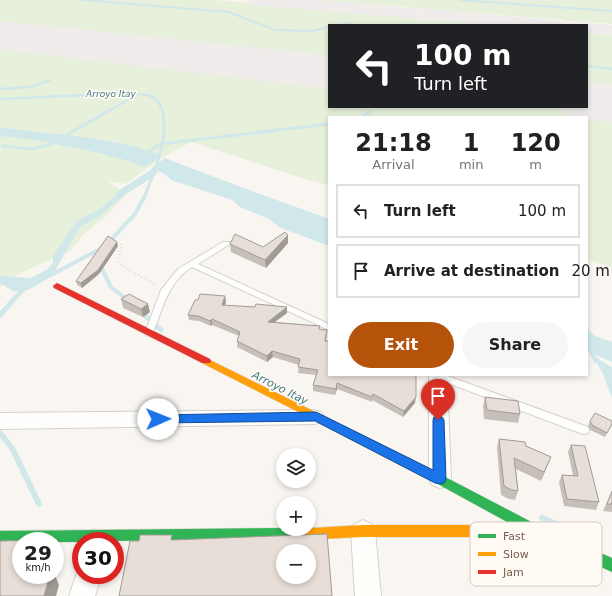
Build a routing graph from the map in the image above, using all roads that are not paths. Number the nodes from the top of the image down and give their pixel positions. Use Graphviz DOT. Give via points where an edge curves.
graph roads {
  1 [pos="226,244"];
  2 [pos="191,264"];
  3 [pos="57,286"];
  4 [pos="328,327"];
  5 [pos="149,333"];
  6 [pos="437,376"];
  7 [pos="316,417"];
  8 [pos="0,421"];
  9 [pos="584,430"];
  10 [pos="440,479"];
  11 [pos="519,522"];
  12 [pos="363,531"];
  13 [pos="470,531"];
  14 [pos="0,537"];
  15 [pos="72,538"];
  16 [pos="124,538"];
  17 [pos="602,560"];
  18 [pos="612,565"];
  19 [pos="85,584"];
  20 [pos="82,596"];
  21 [pos="368,596"];
  1 -- 2 [label="lane"];
  2 -- 4 [label="lane"];
  2 -- 5 [label="lane" via="181,271 165,290"];
  3 -- 5 [label="street"];
  5 -- 7 [label="street"];
  6 -- 9 [label="lane"];
  6 -- 10 [label="street"];
  7 -- 8 [label="street"];
  7 -- 10 [label="street"];
  10 -- 11 [label="street"];
  12 -- 13 [label="street"];
  12 -- 16 [label="street"];
  12 -- 21 [label="street"];
  14 -- 15 [label="street"];
  17 -- 18 [label="street"];
  19 -- 20 [label="street"];
}
